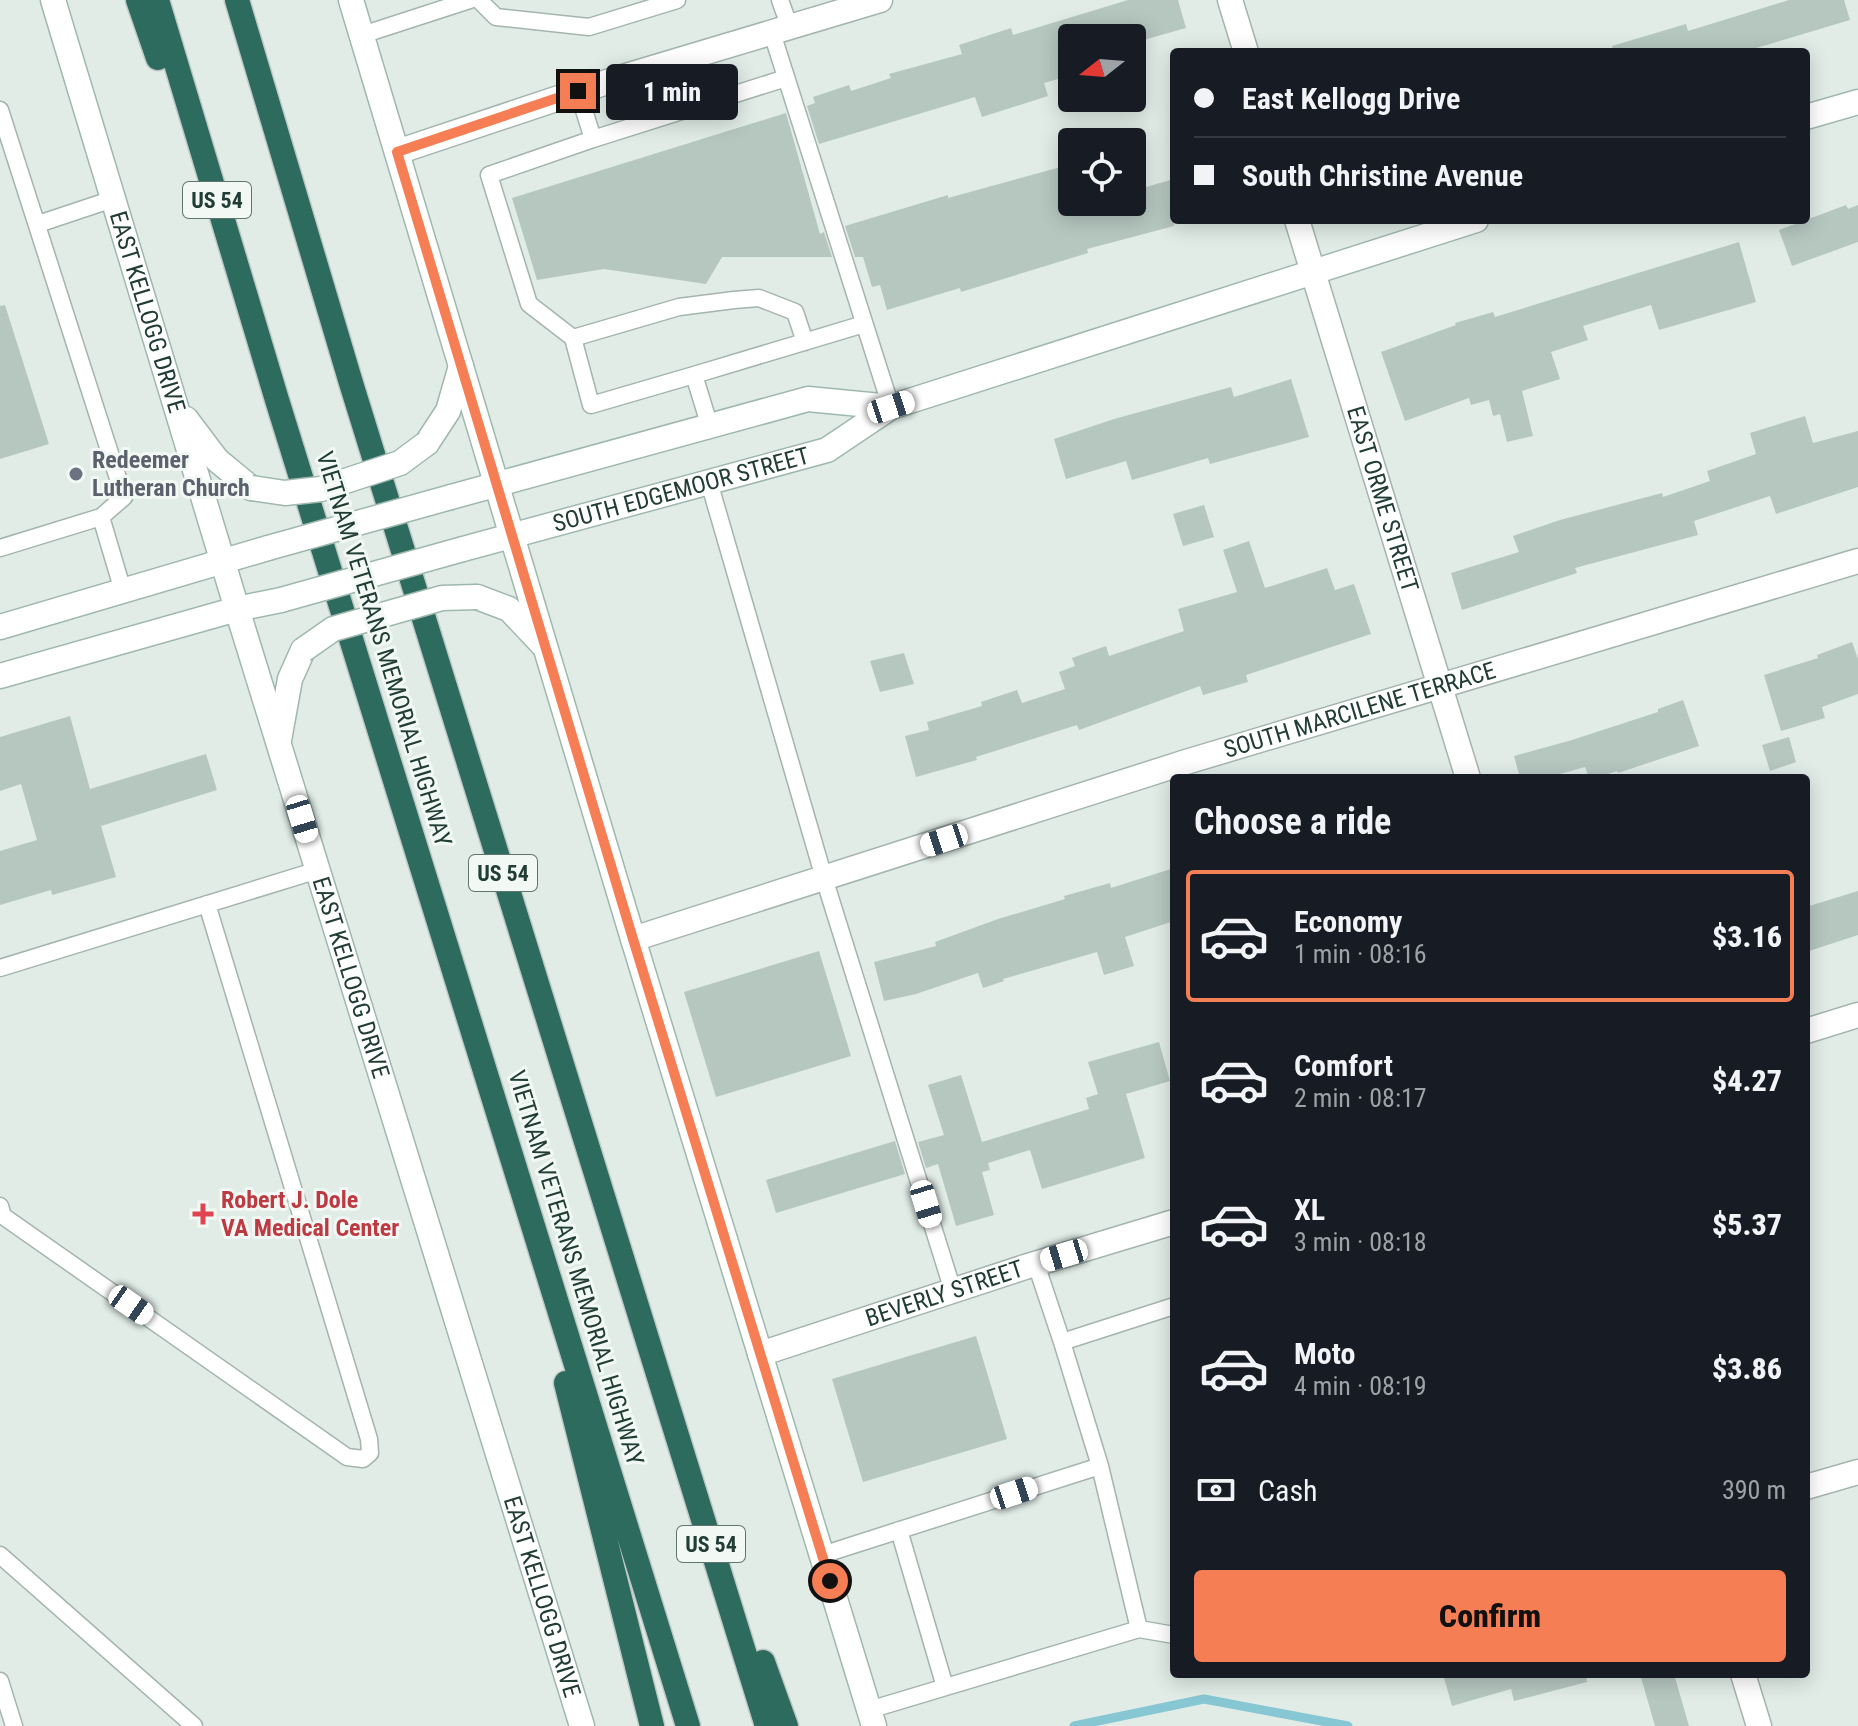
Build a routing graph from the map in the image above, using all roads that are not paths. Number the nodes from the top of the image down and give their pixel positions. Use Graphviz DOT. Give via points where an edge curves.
graph roads {
  1 [pos="53,0"];
  2 [pos="138,0"];
  3 [pos="157,0"];
  4 [pos="237,0"];
  5 [pos="253,0"];
  6 [pos="351,0"];
  7 [pos="470,0"];
  8 [pos="479,0"];
  9 [pos="677,0"];
  10 [pos="780,0"];
  11 [pos="880,0"];
  12 [pos="1230,0"];
  13 [pos="847,5"];
  14 [pos="781,30"];
  15 [pos="362,35"];
  16 [pos="1245,48"];
  17 [pos="642,71"];
  18 [pos="786,78"];
  19 [pos="578,91"];
  20 [pos="1858,102"];
  21 [pos="0,110"];
  22 [pos="1810,116"];
  23 [pos="657,118"];
  24 [pos="593,139"];
  25 [pos="397,152"];
  26 [pos="113,199"];
  27 [pos="38,224"];
  28 [pos="1298,224"];
  29 [pos="1463,224"];
  30 [pos="1312,271"];
  31 [pos="864,324"];
  32 [pos="573,338"];
  33 [pos="805,342"];
  34 [pos="462,365"];
  35 [pos="694,375"];
  36 [pos="351,383"];
  37 [pos="277,400"];
  38 [pos="175,404"];
  39 [pos="891,407"];
  40 [pos="710,427"];
  41 [pos="709,482"];
  42 [pos="497,486"];
  43 [pos="101,517"];
  44 [pos="512,537"];
  45 [pos="0,548"];
  46 [pos="223,561"];
  47 [pos="1858,561"];
  48 [pos="123,591"];
  49 [pos="237,609"];
  50 [pos="0,627"];
  51 [pos="547,649"];
  52 [pos="0,676"];
  53 [pos="1440,686"];
  54 [pos="278,742"];
  55 [pos="1467,774"];
  56 [pos="318,870"];
  57 [pos="824,878"];
  58 [pos="207,904"];
  59 [pos="633,939"];
  60 [pos="0,968"];
  61 [pos="1858,1015"];
  62 [pos="1810,1030"];
  63 [pos="504,1128"];
  64 [pos="0,1206"];
  65 [pos="1170,1223"];
  66 [pos="1036,1264"];
  67 [pos="953,1291"];
  68 [pos="1170,1307"];
  69 [pos="1062,1342"];
  70 [pos="760,1354"];
  71 [pos="655,1363"];
  72 [pos="1100,1466"];
  73 [pos="1858,1472"];
  74 [pos="1810,1486"];
  75 [pos="899,1530"];
  76 [pos="0,1555"];
  77 [pos="822,1555"];
  78 [pos="1139,1629"];
  79 [pos="1170,1634"];
  80 [pos="1744,1678"];
  81 [pos="0,1681"];
  82 [pos="945,1687"];
  83 [pos="872,1718"];
  84 [pos="14,1726"];
  85 [pos="194,1726"];
  86 [pos="582,1726"];
  87 [pos="652,1726"];
  88 [pos="688,1726"];
  89 [pos="767,1726"];
  90 [pos="786,1726"];
  91 [pos="1759,1726"];
  1 -- 26 [label="street, EAST KELLOGG DRIVE"];
  2 -- 37 [label="highway"];
  3 -- 37 [label="highway, VIETNAM VETERANS MEMORIAL HIGHWAY / US 54"];
  4 -- 36 [label="highway, VIETNAM VETERANS MEMORIAL HIGHWAY / US 54"];
  5 -- 36 [label="highway"];
  6 -- 15 [label="street"];
  7 -- 15 [label="lane"];
  8 -- 9 [label="lane" via="496,17 589,27"];
  10 -- 14 [label="lane"];
  11 -- 13 [label="street"];
  12 -- 16 [label="street"];
  13 -- 14 [label="street"];
  14 -- 17 [label="street"];
  14 -- 18 [label="lane"];
  15 -- 25 [label="street"];
  17 -- 19 [label="street"];
  17 -- 23 [label="lane"];
  18 -- 23 [label="lane"];
  18 -- 31 [label="lane"];
  19 -- 24 [label="lane"];
  19 -- 25 [label="street"];
  20 -- 22 [label="street"];
  21 -- 27 [label="lane"];
  23 -- 24 [label="lane"];
  24 -- 32 [label="lane" via="489,175 529,304"];
  25 -- 34 [label="street"];
  26 -- 27 [label="lane"];
  26 -- 38 [label="street, EAST KELLOGG DRIVE"];
  27 -- 43 [label="lane" via="124,497"];
  28 -- 30 [label="street, EAST ORME STREET"];
  29 -- 30 [label="street, SOUTH EDGEMOOR STREET"];
  30 -- 39 [label="street, SOUTH EDGEMOOR STREET"];
  30 -- 53 [label="street, EAST ORME STREET"];
  31 -- 33 [label="lane"];
  31 -- 39 [label="lane"];
  32 -- 33 [label="lane" via="679,307 759,298 795,312"];
  32 -- 35 [label="lane" via="591,405"];
  33 -- 35 [label="lane"];
  34 -- 38 [label="street, bridge" via="448,411 427,443 400,463 321,489 285,493 251,488 217,460"];
  34 -- 42 [label="street"];
  35 -- 40 [label="lane"];
  36 -- 71 [label="highway, VIETNAM VETERANS MEMORIAL HIGHWAY / US 54"];
  37 -- 63 [label="highway, VIETNAM VETERANS MEMORIAL HIGHWAY / US 54"];
  38 -- 46 [label="street, EAST KELLOGG DRIVE"];
  39 -- 40 [label="street, SOUTH EDGEMOOR STREET" via="808,399"];
  39 -- 41 [label="street, SOUTH EDGEMOOR STREET" via="827,450"];
  40 -- 42 [label="street, SOUTH EDGEMOOR STREET"];
  41 -- 44 [label="street, SOUTH EDGEMOOR STREET"];
  41 -- 57 [label="lane"];
  42 -- 44 [label="street"];
  42 -- 46 [label="street, SOUTH EDGEMOOR STREET, bridge"];
  43 -- 45 [label="lane"];
  43 -- 48 [label="lane"];
  44 -- 49 [label="street, SOUTH EDGEMOOR STREET, bridge"];
  44 -- 51 [label="street"];
  46 -- 48 [label="street, SOUTH EDGEMOOR STREET"];
  46 -- 49 [label="street, EAST KELLOGG DRIVE"];
  47 -- 53 [label="street, SOUTH MARCILENE TERRACE"];
  48 -- 50 [label="street, SOUTH EDGEMOOR STREET"];
  49 -- 52 [label="street, SOUTH EDGEMOOR STREET"];
  49 -- 54 [label="street, EAST KELLOGG DRIVE"];
  51 -- 54 [label="street, bridge" via="509,609 477,597 442,598 333,629 303,650 290,679"];
  51 -- 59 [label="street"];
  53 -- 55 [label="street, EAST ORME STREET"];
  53 -- 57 [label="street, SOUTH MARCILENE TERRACE"];
  54 -- 56 [label="street, EAST KELLOGG DRIVE"];
  56 -- 58 [label="lane"];
  56 -- 86 [label="street, EAST KELLOGG DRIVE"];
  57 -- 59 [label="street, SOUTH MARCILENE TERRACE"];
  57 -- 67 [label="lane"];
  58 -- 60 [label="lane"];
  58 -- 64 [label="lane" via="370,1453 363,1459 347,1457 3,1216"];
  59 -- 70 [label="street"];
  61 -- 62 [label="street"];
  63 -- 87 [label="highway"];
  63 -- 88 [label="highway, VIETNAM VETERANS MEMORIAL HIGHWAY / US 54"];
  65 -- 66 [label="street, BEVERLY STREET"];
  66 -- 67 [label="street, BEVERLY STREET"];
  66 -- 69 [label="lane"];
  67 -- 70 [label="street, BEVERLY STREET"];
  68 -- 69 [label="lane"];
  69 -- 72 [label="lane"];
  70 -- 77 [label="street"];
  71 -- 89 [label="highway, VIETNAM VETERANS MEMORIAL HIGHWAY / US 54"];
  71 -- 90 [label="highway"];
  72 -- 75 [label="lane"];
  72 -- 78 [label="lane"];
  73 -- 74 [label="street"];
  75 -- 77 [label="lane"];
  75 -- 82 [label="lane"];
  76 -- 85 [label="lane"];
  77 -- 83 [label="street"];
  78 -- 79 [label="lane"];
  78 -- 82 [label="lane"];
  80 -- 91 [label="street"];
  81 -- 84 [label="lane"];
  82 -- 83 [label="lane"];
}
